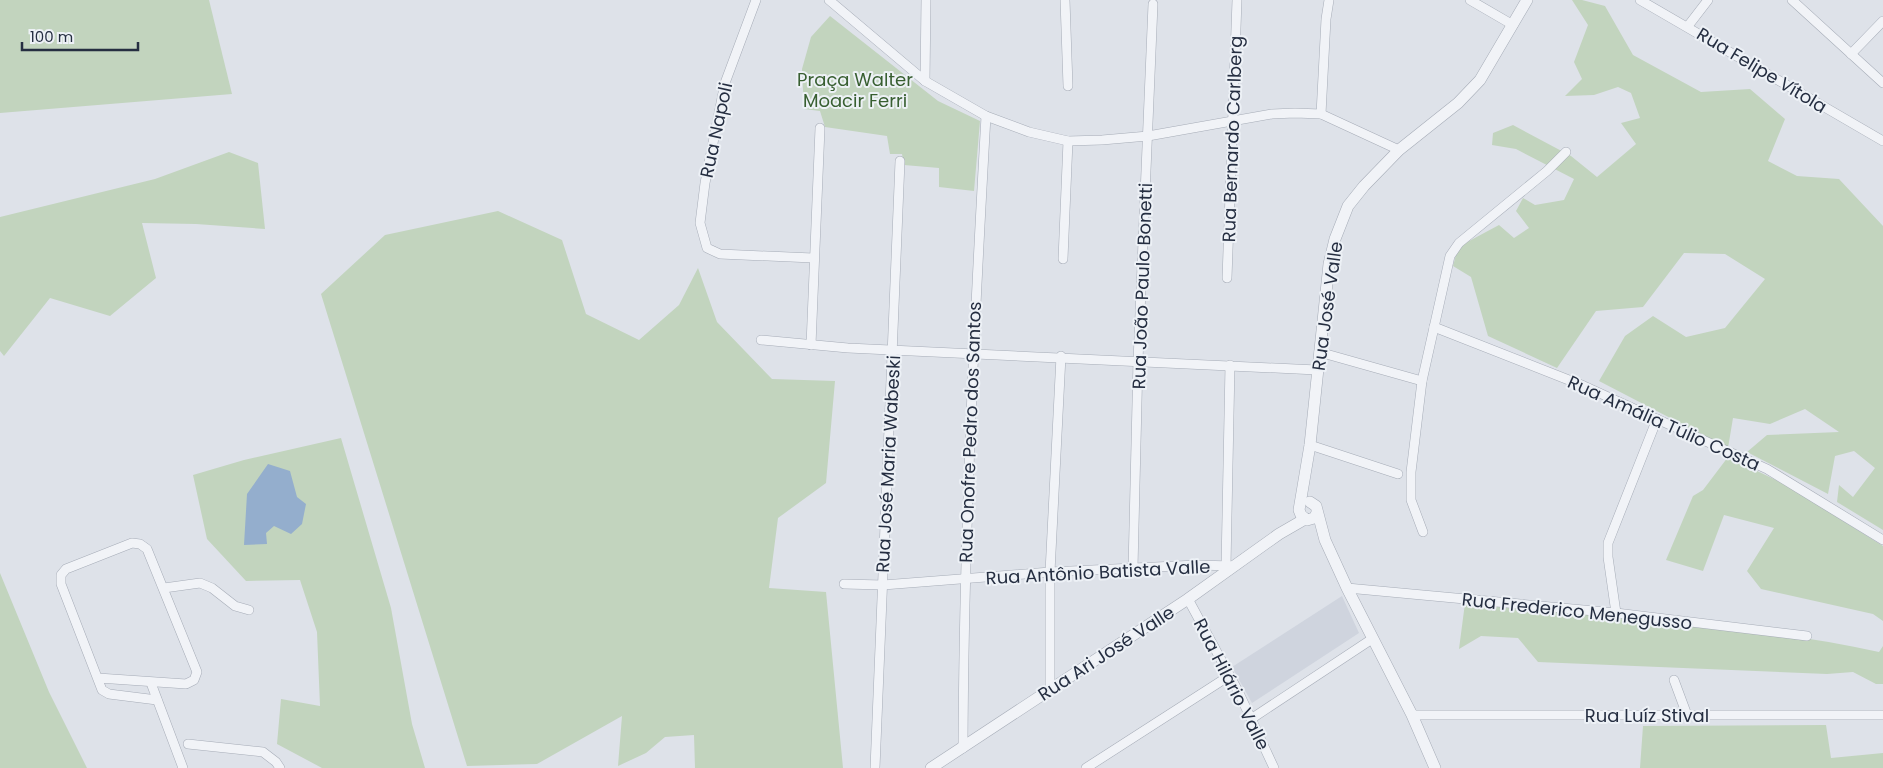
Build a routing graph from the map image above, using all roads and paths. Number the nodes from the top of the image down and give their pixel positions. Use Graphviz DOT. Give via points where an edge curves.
graph roads {
  1 [pos="756,0"];
  2 [pos="829,0"];
  3 [pos="926,0"];
  4 [pos="1065,0"];
  5 [pos="1237,0"];
  6 [pos="1329,0"];
  7 [pos="1470,0"];
  8 [pos="1527,0"];
  9 [pos="1640,0"];
  10 [pos="1708,0"];
  11 [pos="1792,0"];
  12 [pos="1153,4"];
  13 [pos="1883,21"];
  14 [pos="1514,25"];
  15 [pos="1688,26"];
  16 [pos="1850,54"];
  17 [pos="925,81"];
  18 [pos="1883,83"];
  19 [pos="1068,86"];
  20 [pos="1321,114"];
  21 [pos="986,116"];
  22 [pos="1234,120"];
  23 [pos="820,128"];
  24 [pos="1148,136"];
  25 [pos="1068,141"];
  26 [pos="1883,141"];
  27 [pos="1399,150"];
  28 [pos="1566,152"];
  29 [pos="900,160"];
  30 [pos="813,258"];
  31 [pos="1063,258"];
  32 [pos="1227,278"];
  33 [pos="1434,327"];
  34 [pos="761,340"];
  35 [pos="811,345"];
  36 [pos="893,350"];
  37 [pos="1319,352"];
  38 [pos="972,354"];
  39 [pos="1061,356"];
  40 [pos="1138,361"];
  41 [pos="1230,366"];
  42 [pos="1317,370"];
  43 [pos="1422,381"];
  44 [pos="1657,419"];
  45 [pos="1310,445"];
  46 [pos="1398,474"];
  47 [pos="1307,512"];
  48 [pos="1423,532"];
  49 [pos="1883,540"];
  50 [pos="1230,566"];
  51 [pos="1133,568"];
  52 [pos="1050,572"];
  53 [pos="964,579"];
  54 [pos="844,584"];
  55 [pos="882,585"];
  56 [pos="164,588"];
  57 [pos="1347,588"];
  58 [pos="1188,600"];
  59 [pos="249,610"];
  60 [pos="1616,613"];
  61 [pos="1807,636"];
  62 [pos="1372,639"];
  63 [pos="1229,676"];
  64 [pos="98,678"];
  65 [pos="1674,680"];
  66 [pos="151,683"];
  67 [pos="1050,689"];
  68 [pos="157,700"];
  69 [pos="1412,715"];
  70 [pos="1687,715"];
  71 [pos="1883,715"];
  72 [pos="1252,719"];
  73 [pos="188,744"];
  74 [pos="963,748"];
  75 [pos="183,768"];
  76 [pos="280,768"];
  77 [pos="876,768"];
  78 [pos="930,768"];
  79 [pos="1086,768"];
  80 [pos="1274,768"];
  81 [pos="1435,768"];
  1 -- 30 [label="street, Rua Napoli" via="725,83 705,183 700,223 702,238 707,248 720,254"];
  2 -- 17 [label="street"];
  3 -- 17 [label="street"];
  4 -- 19 [label="street"];
  5 -- 22 [label="street, Rua Bernardo Carlberg"];
  6 -- 20 [label="street"];
  7 -- 14 [label="street"];
  8 -- 14 [label="street, Rua José Valle"];
  9 -- 15 [label="street, Rua Felipe Vítola"];
  10 -- 15 [label="street"];
  11 -- 16 [label="street"];
  12 -- 24 [label="street, Rua João Paulo Bonetti"];
  13 -- 16 [label="street"];
  14 -- 27 [label="street, Rua José Valle" via="1480,80 1458,103"];
  15 -- 26 [label="street, Rua Felipe Vítola"];
  16 -- 18 [label="street"];
  17 -- 21 [label="street"];
  20 -- 22 [label="street" via="1272,114"];
  20 -- 27 [label="street"];
  21 -- 25 [label="street" via="1029,132"];
  21 -- 38 [label="street, Rua Onofre Pedro dos Santos"];
  22 -- 24 [label="street"];
  22 -- 32 [label="street, Rua Bernardo Carlberg"];
  23 -- 30 [label="street"];
  24 -- 25 [label="street"];
  24 -- 40 [label="street, Rua João Paulo Bonetti"];
  25 -- 31 [label="street"];
  27 -- 37 [label="street, Rua José Valle" via="1348,206 1341,223 1329,264"];
  28 -- 33 [label="street" via="1459,243 1450,256"];
  29 -- 36 [label="street, Rua José Maria Wabeski"];
  30 -- 35 [label="street"];
  33 -- 43 [label="street"];
  33 -- 44 [label="street, Rua Amália Túlio Costa" via="1584,386"];
  34 -- 35 [label="street"];
  35 -- 36 [label="street"];
  36 -- 38 [label="street"];
  36 -- 55 [label="street, Rua José Maria Wabeski"];
  37 -- 42 [label="street, Rua José Valle"];
  37 -- 43 [label="street"];
  38 -- 39 [label="street"];
  38 -- 53 [label="street, Rua Onofre Pedro dos Santos"];
  39 -- 40 [label="street"];
  39 -- 52 [label="street"];
  40 -- 41 [label="street"];
  40 -- 51 [label="street, Rua João Paulo Bonetti"];
  41 -- 42 [label="street"];
  41 -- 50 [label="street"];
  42 -- 45 [label="street, Rua José Valle"];
  43 -- 48 [label="street" via="1410,488"];
  44 -- 49 [label="street, Rua Amália Túlio Costa" via="1767,469"];
  44 -- 60 [label="street" via="1608,542"];
  45 -- 46 [label="street"];
  45 -- 47 [label="street, Rua José Valle" via="1306,474"];
  47 -- 50 [label="street, Rua Ari José Valle"];
  47 -- 57 [label="street, Rua José Valle" via="1325,540"];
  50 -- 51 [label="street, Rua Antônio Batista Valle"];
  50 -- 58 [label="street, Rua Ari José Valle"];
  51 -- 52 [label="street, Rua Antônio Batista Valle"];
  52 -- 53 [label="street, Rua Antônio Batista Valle"];
  52 -- 67 [label="street"];
  53 -- 55 [label="street, Rua Antônio Batista Valle"];
  53 -- 74 [label="street, Rua Onofre Pedro dos Santos"];
  54 -- 55 [label="street, Rua Antônio Batista Valle"];
  55 -- 77 [label="street, Rua José Maria Wabeski"];
  56 -- 59 [label="street" via="200,583 235,606"];
  56 -- 64 [label="street" via="147,549 140,544 132,543 66,569 60,584"];
  56 -- 66 [label="street" via="197,672 194,680 186,684"];
  57 -- 60 [label="street, Rua Frederico Menegusso"];
  57 -- 62 [label="street, Rua José Valle"];
  58 -- 63 [label="street, Rua Hilário Valle"];
  58 -- 67 [label="street, Rua Ari José Valle"];
  60 -- 61 [label="street, Rua Frederico Menegusso"];
  62 -- 69 [label="street, Rua José Valle"];
  62 -- 72 [label="street"];
  63 -- 72 [label="street, Rua Hilário Valle"];
  63 -- 79 [label="street"];
  64 -- 66 [label="street"];
  64 -- 68 [label="street" via="102,690 109,694"];
  65 -- 70 [label="street"];
  66 -- 68 [label="street"];
  67 -- 74 [label="street, Rua Ari José Valle"];
  68 -- 75 [label="street"];
  69 -- 70 [label="street, Rua Luíz Stival"];
  69 -- 81 [label="street, Rua José Valle"];
  70 -- 71 [label="street, Rua Luíz Stival"];
  72 -- 80 [label="street, Rua Hilário Valle"];
  73 -- 76 [label="street" via="263,752"];
  74 -- 78 [label="street, Rua Ari José Valle"];
}
